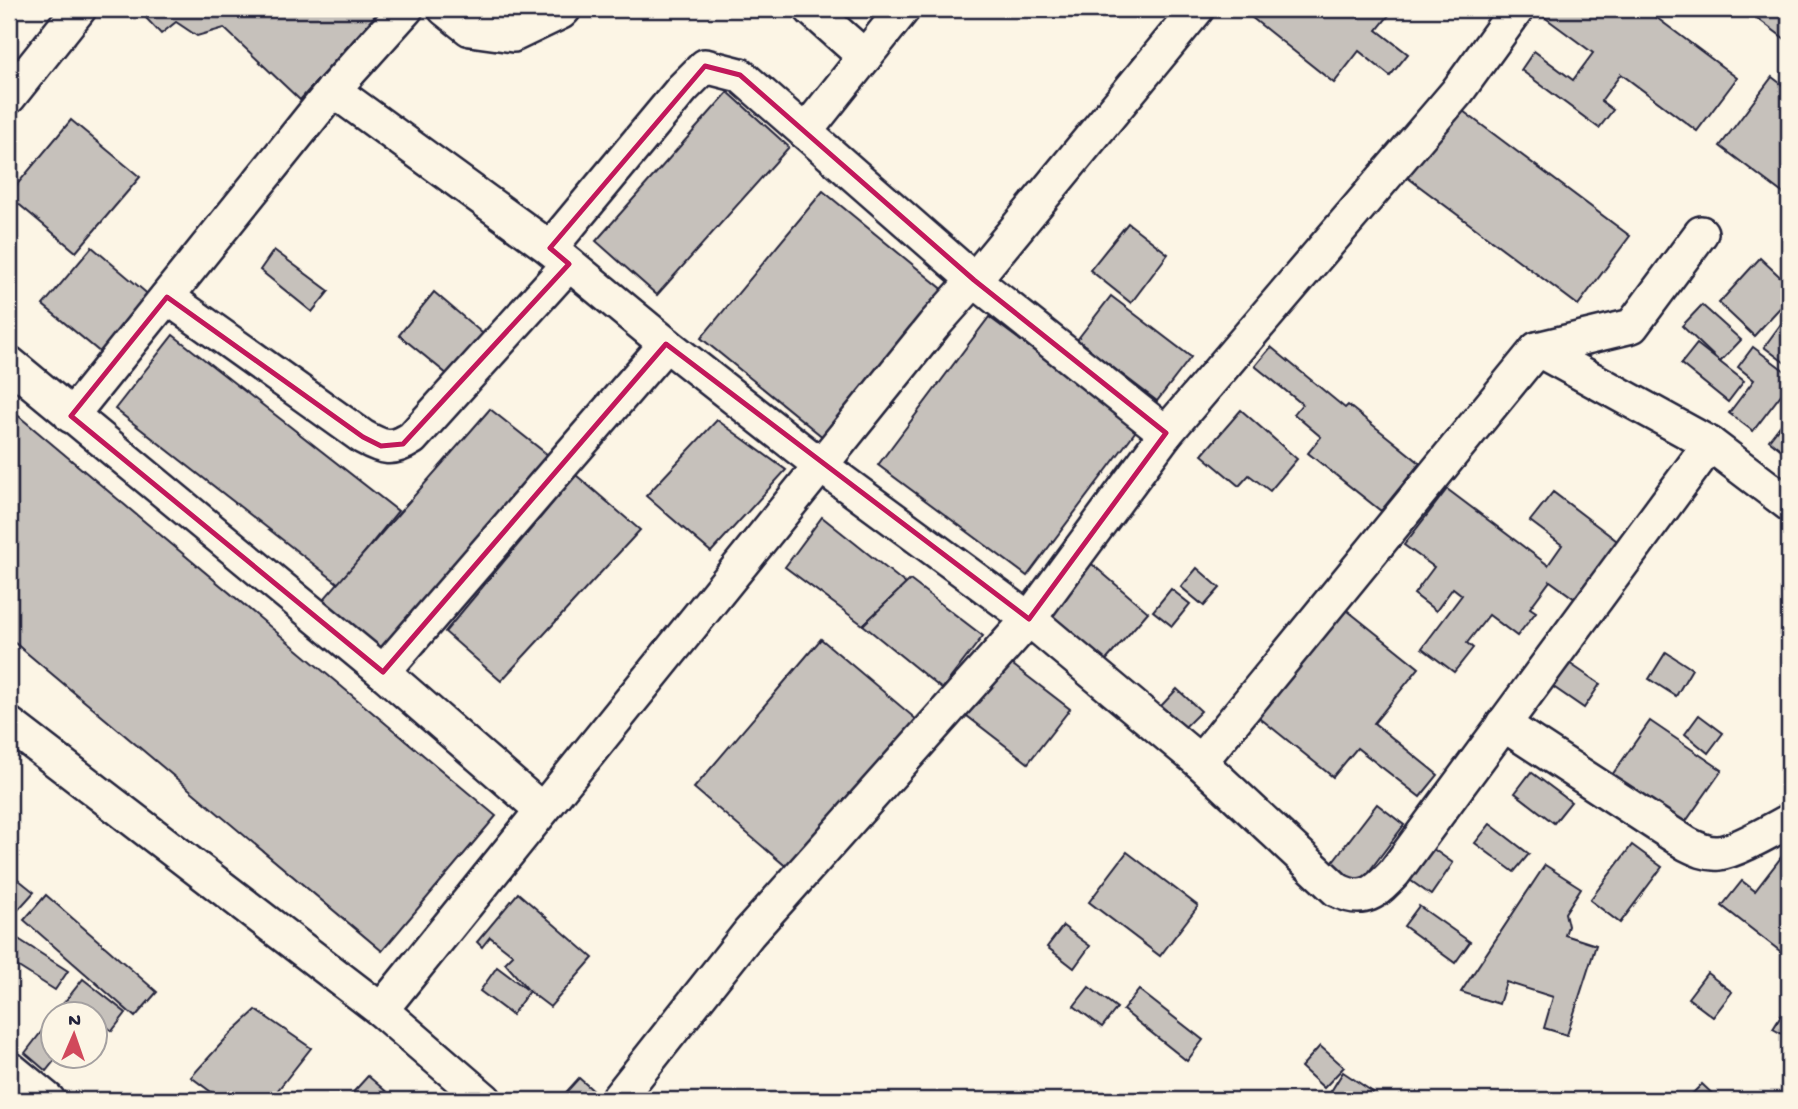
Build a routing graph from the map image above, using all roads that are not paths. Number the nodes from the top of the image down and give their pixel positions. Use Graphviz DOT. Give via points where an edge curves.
graph roads {
  1 [pos="79,9"];
  2 [pos="407,9"];
  3 [pos="445,9"];
  4 [pos="564,9"];
  5 [pos="811,9"];
  6 [pos="903,9"];
  7 [pos="1197,9"];
  8 [pos="1517,9"];
  9 [pos="865,57"];
  10 [pos="333,90"];
  11 [pos="9,97"];
  12 [pos="805,132"];
  13 [pos="1701,233"];
  14 [pos="560,256"];
  15 [pos="974,280"];
  16 [pos="167,297"];
  17 [pos="666,344"];
  18 [pos="1537,349"];
  19 [pos="9,363"];
  20 [pos="71,416"];
  21 [pos="1166,433"];
  22 [pos="1710,444"];
  23 [pos="820,465"];
  24 [pos="1789,504"];
  25 [pos="1029,619"];
  26 [pos="383,672"];
  27 [pos="9,723"];
  28 [pos="1503,724"];
  29 [pos="1200,762"];
  30 [pos="542,810"];
  31 [pos="1789,821"];
  32 [pos="381,1010"];
  33 [pos="10,1071"];
  34 [pos="48,1100"];
  35 [pos="485,1100"];
  36 [pos="617,1100"];
  1 -- 11 [label="street"];
  2 -- 10 [label="street"];
  3 -- 4 [label="street" via="470,29 513,35"];
  5 -- 9 [label="street"];
  6 -- 9 [label="street"];
  7 -- 15 [label="street"];
  8 -- 21 [label="street" via="1457,92"];
  9 -- 12 [label="street"];
  10 -- 14 [label="street"];
  10 -- 16 [label="street"];
  12 -- 14 [label="street" via="740,75 705,66 683,88"];
  12 -- 15 [label="street"];
  13 -- 18 [label="street" via="1632,326"];
  14 -- 16 [label="street" via="412,438 394,447 363,437"];
  14 -- 17 [label="street"];
  15 -- 21 [label="street"];
  15 -- 23 [label="street"];
  16 -- 20 [label="street"];
  17 -- 23 [label="street"];
  17 -- 26 [label="street"];
  18 -- 22 [label="street"];
  18 -- 29 [label="street"];
  19 -- 20 [label="street"];
  20 -- 26 [label="street"];
  21 -- 25 [label="street"];
  22 -- 24 [label="street"];
  22 -- 28 [label="street"];
  23 -- 25 [label="street"];
  23 -- 30 [label="street"];
  25 -- 29 [label="street"];
  25 -- 36 [label="street" via="749,933"];
  26 -- 30 [label="street"];
  27 -- 32 [label="street"];
  28 -- 29 [label="street" via="1394,873 1377,891 1350,897"];
  28 -- 31 [label="street" via="1702,851 1719,853 1735,848"];
  30 -- 32 [label="street"];
  32 -- 35 [label="street"];
  33 -- 34 [label="street"];
}
